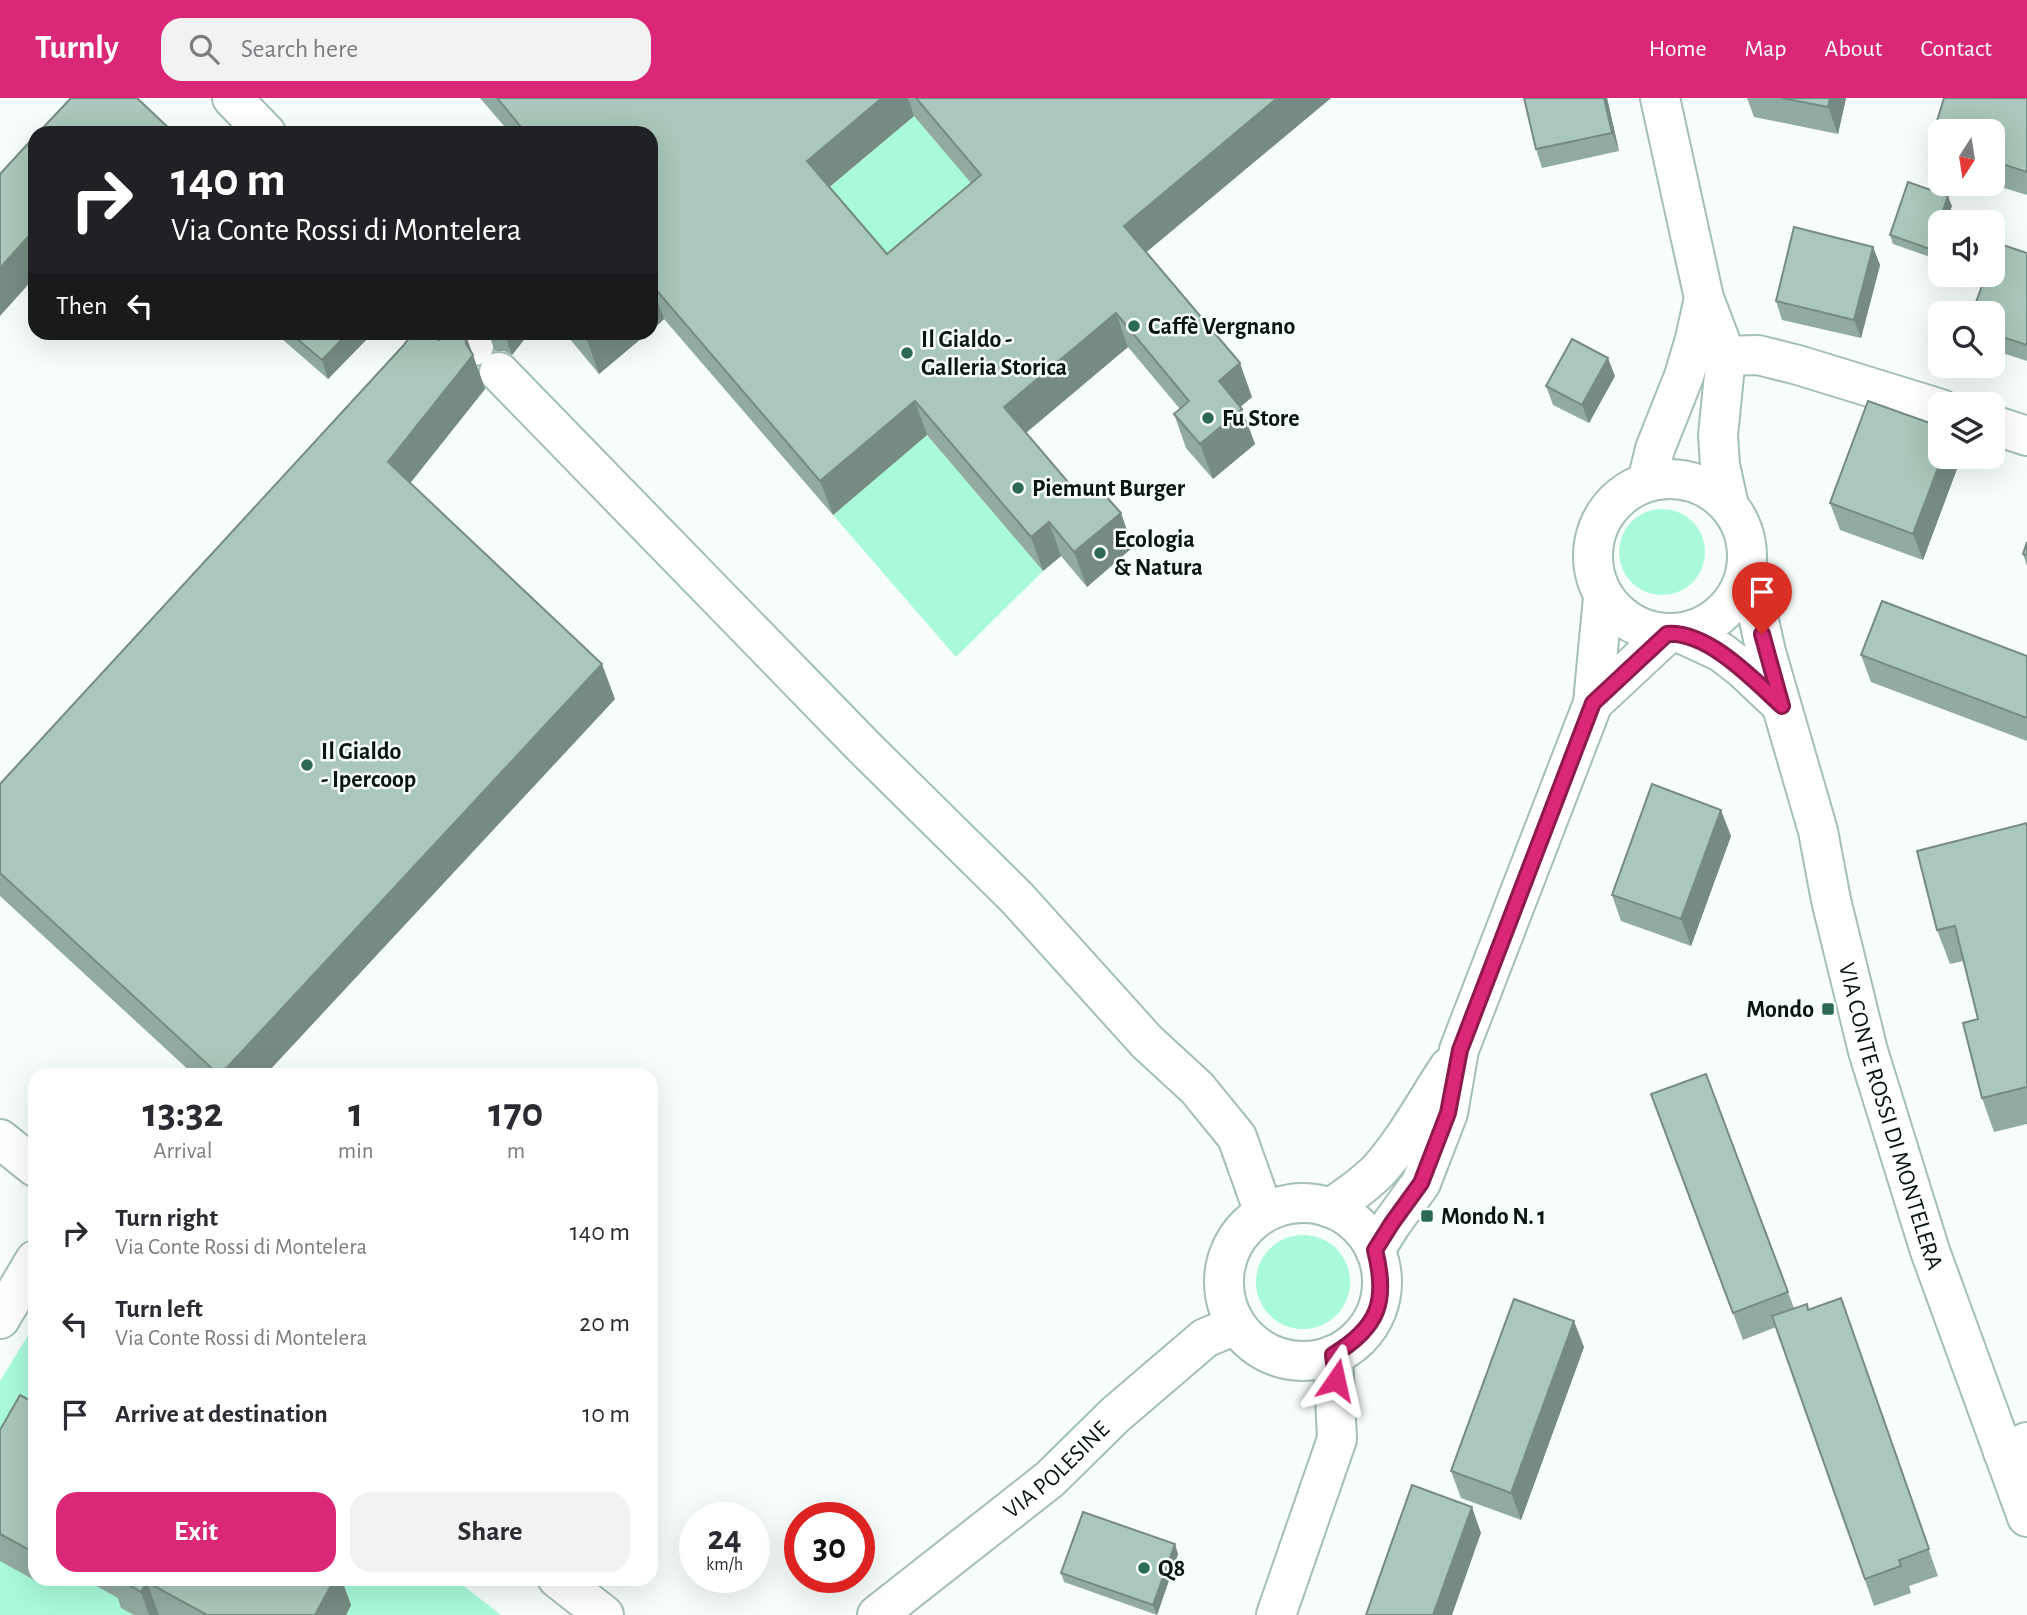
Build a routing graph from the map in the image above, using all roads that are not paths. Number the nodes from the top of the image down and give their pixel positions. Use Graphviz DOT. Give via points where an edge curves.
graph roads {
  1 [pos="232,98"];
  2 [pos="1660,98"];
  3 [pos="259,126"];
  4 [pos="1704,298"];
  5 [pos="478,350"];
  6 [pos="1726,356"];
  7 [pos="1928,405"];
  8 [pos="2005,429"];
  9 [pos="2027,436"];
  10 [pos="1647,482"];
  11 [pos="1729,506"];
  12 [pos="1747,566"];
  13 [pos="1603,597"];
  14 [pos="1674,634"];
  15 [pos="1593,703"];
  16 [pos="1782,706"];
  17 [pos="1460,1050"];
  18 [pos="0,1139"];
  19 [pos="28,1161"];
  20 [pos="1330,1208"];
  21 [pos="1264,1213"];
  22 [pos="1375,1250"];
  23 [pos="28,1272"];
  24 [pos="0,1319"];
  25 [pos="1236,1325"];
  26 [pos="1333,1355"];
  27 [pos="2015,1447"];
  28 [pos="2027,1517"];
  29 [pos="568,1586"];
  30 [pos="604,1615"];
  31 [pos="877,1615"];
  32 [pos="1276,1615"];
  1 -- 3 [label="street"];
  2 -- 4 [label="street"];
  4 -- 6 [label="street"];
  4 -- 10 [label="street" via="1684,376"];
  5 -- 21 [label="street" via="864,748 1017,898 1147,1042 1197,1088 1237,1137"];
  6 -- 7 [label="street" via="1758,355"];
  6 -- 11 [label="street" via="1717,435"];
  8 -- 9 [label="street"];
  10 -- 11 [label="street" via="1669,478 1692,482"];
  10 -- 13 [label="street" via="1624,493 1606,512 1595,535 1592,560"];
  11 -- 12 [label="street" via="1747,545"];
  12 -- 14 [label="street" via="1740,590 1726,611 1704,626"];
  12 -- 16 [label="street, VIA CONTE ROSSI DI MONTELERA"];
  13 -- 14 [label="street" via="1630,624"];
  13 -- 15 [label="street"];
  14 -- 15 [label="street"];
  14 -- 16 [label="street" via="1721,652"];
  15 -- 17 [label="street"];
  16 -- 27 [label="street, VIA CONTE ROSSI DI MONTELERA" via="1818,831 1868,1051 1930,1251"];
  17 -- 20 [label="street" via="1378,1170"];
  17 -- 22 [label="street" via="1448,1113 1421,1183"];
  18 -- 19 [label="street"];
  20 -- 21 [label="street" via="1308,1203"];
  20 -- 22 [label="street" via="1364,1232"];
  21 -- 25 [label="street" via="1244,1229 1230,1251 1224,1275 1226,1302"];
  22 -- 26 [label="street" via="1381,1274 1380,1299 1371,1322 1354,1342"];
  23 -- 24 [label="street"];
  25 -- 26 [label="street" via="1250,1341 1290,1360"];
  25 -- 31 [label="street, VIA POLESINE" via="1205,1338 1049,1479"];
  26 -- 32 [label="street" via="1337,1439"];
  27 -- 28 [label="street, VIA CONTE ROSSI DI MONTELERA"];
  29 -- 30 [label="street"];
}
